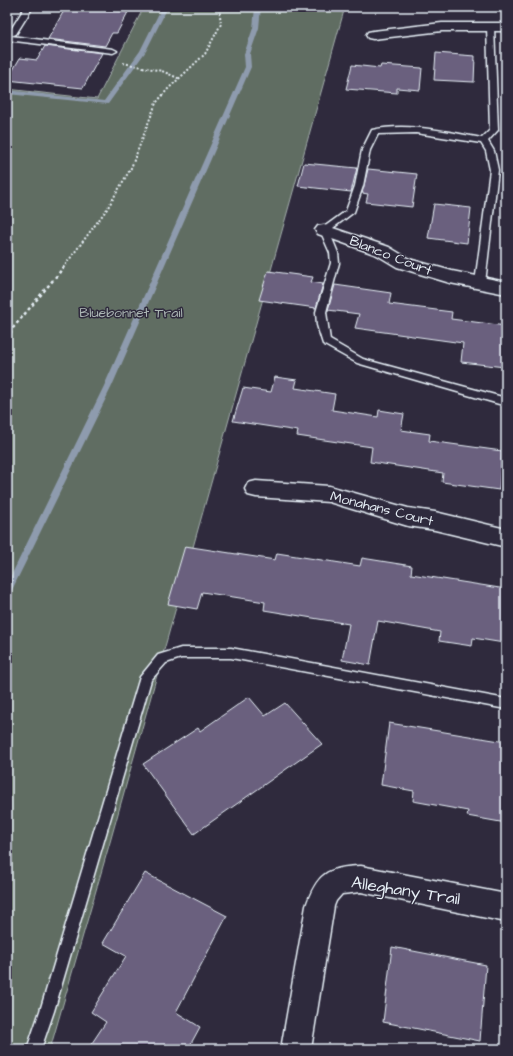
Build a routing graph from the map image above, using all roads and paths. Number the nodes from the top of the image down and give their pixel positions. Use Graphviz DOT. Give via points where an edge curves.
graph roads {
  1 [pos="29,7"];
  2 [pos="219,7"];
  3 [pos="490,27"];
  4 [pos="506,27"];
  5 [pos="373,35"];
  6 [pos="7,37"];
  7 [pos="113,51"];
  8 [pos="180,79"];
  9 [pos="484,141"];
  10 [pos="324,230"];
  11 [pos="480,283"];
  12 [pos="506,288"];
  13 [pos="7,339"];
  14 [pos="506,402"];
  15 [pos="256,489"];
  16 [pos="506,538"];
  17 [pos="506,704"];
  18 [pos="506,908"];
  19 [pos="34,1049"];
  20 [pos="296,1049"];
  1 -- 6 [label="lane"];
  2 -- 8 [label="path" via="221,24 205,54"];
  3 -- 4 [label="street"];
  3 -- 5 [label="street" via="442,26"];
  3 -- 9 [label="lane" via="494,130"];
  6 -- 7 [label="lane"];
  7 -- 8 [label="path" via="109,60 162,71"];
  8 -- 13 [label="path" via="156,103 131,168 107,209 66,266 13,328"];
  9 -- 10 [label="lane" via="417,131 388,129 375,132 366,150 359,186 350,212"];
  9 -- 11 [label="lane" via="490,151 494,170"];
  10 -- 11 [label="street, Blanco Court" via="383,250 403,263"];
  10 -- 14 [label="lane" via="334,253 335,263 321,312 326,342 360,361"];
  11 -- 12 [label="street, Blanco Court"];
  15 -- 16 [label="street, Monahans Court" via="329,494 408,517"];
  17 -- 19 [label="lane" via="231,653 181,653 162,659 146,677"];
  18 -- 20 [label="street, Alleghany Trail" via="361,879 344,879 333,883 324,894 320,906"];
}
